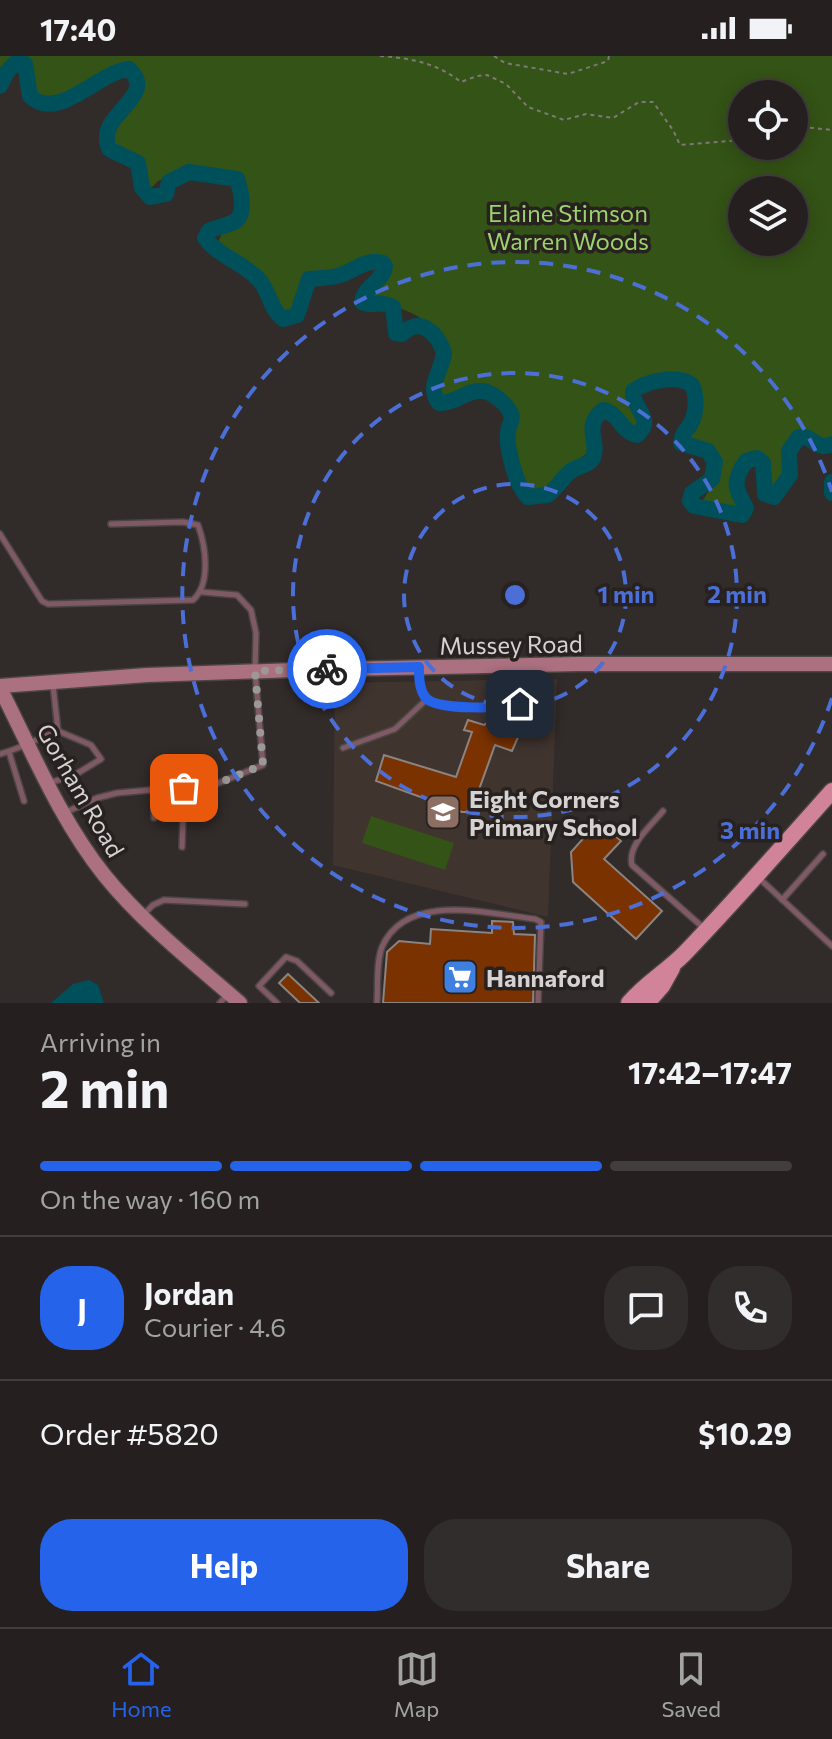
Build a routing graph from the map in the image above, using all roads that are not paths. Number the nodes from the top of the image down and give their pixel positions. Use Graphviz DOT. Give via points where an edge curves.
graph roads {
  1 [pos="111,524"];
  2 [pos="0,534"];
  3 [pos="202,592"];
  4 [pos="832,664"];
  5 [pos="535,665"];
  6 [pos="419,667"];
  7 [pos="255,671"];
  8 [pos="52,681"];
  9 [pos="0,687"];
  10 [pos="427,699"];
  11 [pos="58,731"];
  12 [pos="28,742"];
  13 [pos="343,748"];
  14 [pos="9,752"];
  15 [pos="0,754"];
  16 [pos="47,783"];
  17 [pos="184,788"];
  18 [pos="155,791"];
  19 [pos="832,791"];
  20 [pos="24,801"];
  21 [pos="663,811"];
  22 [pos="63,814"];
  23 [pos="154,818"];
  24 [pos="182,847"];
  25 [pos="823,854"];
  26 [pos="756,876"];
  27 [pos="782,900"];
  28 [pos="245,904"];
  29 [pos="143,916"];
  30 [pos="706,930"];
  31 [pos="832,946"];
  32 [pos="674,963"];
  33 [pos="331,993"];
  34 [pos="229,1000"];
  35 [pos="277,1003"];
  36 [pos="377,1003"];
  37 [pos="538,1003"];
  38 [pos="629,1003"];
  39 [pos="647,1003"];
  1 -- 3 [label="lane" via="198,525 203,539"];
  2 -- 3 [label="lane" via="48,604 193,600"];
  3 -- 7 [label="lane" via="237,595 251,610"];
  4 -- 5 [label="street, Mussey Road"];
  5 -- 6 [label="street, Mussey Road"];
  5 -- 10 [label="lane" via="533,690 520,704 448,706"];
  6 -- 7 [label="street, Mussey Road"];
  6 -- 10 [label="lane"];
  7 -- 8 [label="street, Mussey Road"];
  7 -- 17 [label="lane" via="263,765 216,784"];
  8 -- 9 [label="street, Mussey Road"];
  8 -- 11 [label="lane"];
  9 -- 12 [label="street, Gorham Road"];
  10 -- 13 [label="lane" via="395,729"];
  11 -- 12 [label="lane"];
  11 -- 16 [label="lane" via="91,745 101,759 73,776"];
  12 -- 14 [label="lane"];
  12 -- 16 [label="street, Gorham Road"];
  14 -- 15 [label="lane"];
  14 -- 20 [label="lane"];
  16 -- 22 [label="street, Gorham Road"];
  17 -- 18 [label="lane"];
  17 -- 24 [label="lane"];
  18 -- 22 [label="lane" via="97,798"];
  18 -- 23 [label="lane"];
  19 -- 26 [label="main road"];
  21 -- 30 [label="lane" via="631,850 630,861"];
  22 -- 29 [label="street, Gorham Road" via="101,871"];
  25 -- 27 [label="lane"];
  26 -- 27 [label="lane"];
  26 -- 30 [label="main road"];
  27 -- 31 [label="lane"];
  28 -- 29 [label="lane" via="164,900"];
  29 -- 34 [label="street, Gorham Road"];
  30 -- 32 [label="main road"];
  32 -- 38 [label="main road"];
  32 -- 39 [label="main road"];
  33 -- 35 [label="lane" via="286,957 259,986"];
  36 -- 37 [label="lane" via="387,939 421,913 446,909 541,922"];
}
